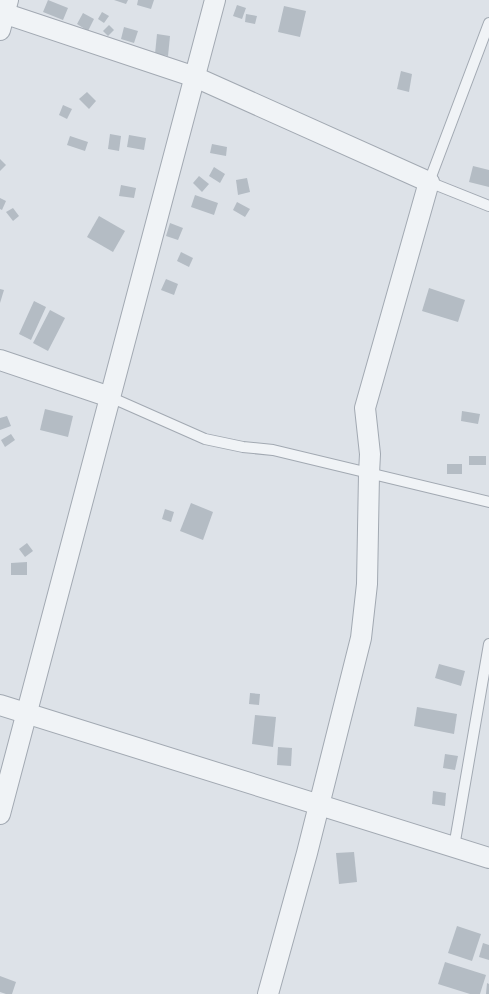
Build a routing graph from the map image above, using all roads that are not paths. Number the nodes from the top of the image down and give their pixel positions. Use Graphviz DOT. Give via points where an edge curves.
graph roads {
  1 [pos="215,0"];
  2 [pos="3,14"];
  3 [pos="489,23"];
  4 [pos="195,77"];
  5 [pos="430,182"];
  6 [pos="489,206"];
  7 [pos="0,360"];
  8 [pos="110,398"];
  9 [pos="369,474"];
  10 [pos="489,502"];
  11 [pos="489,644"];
  12 [pos="0,705"];
  13 [pos="26,713"];
  14 [pos="319,805"];
  15 [pos="0,814"];
  16 [pos="454,847"];
  17 [pos="489,858"];
  18 [pos="268,994"];
  1 -- 4 [label="street"];
  2 -- 4 [label="street"];
  3 -- 5 [label="lane"];
  4 -- 5 [label="street"];
  4 -- 8 [label="street"];
  5 -- 6 [label="lane"];
  5 -- 9 [label="street" via="365,408 370,454"];
  7 -- 8 [label="street"];
  8 -- 9 [label="lane" via="205,439 273,450"];
  8 -- 13 [label="street"];
  9 -- 10 [label="lane"];
  9 -- 14 [label="street" via="367,584 362,638"];
  11 -- 16 [label="lane"];
  12 -- 13 [label="street"];
  13 -- 14 [label="street"];
  13 -- 15 [label="street"];
  14 -- 16 [label="street"];
  14 -- 18 [label="street"];
  16 -- 17 [label="street"];
}
